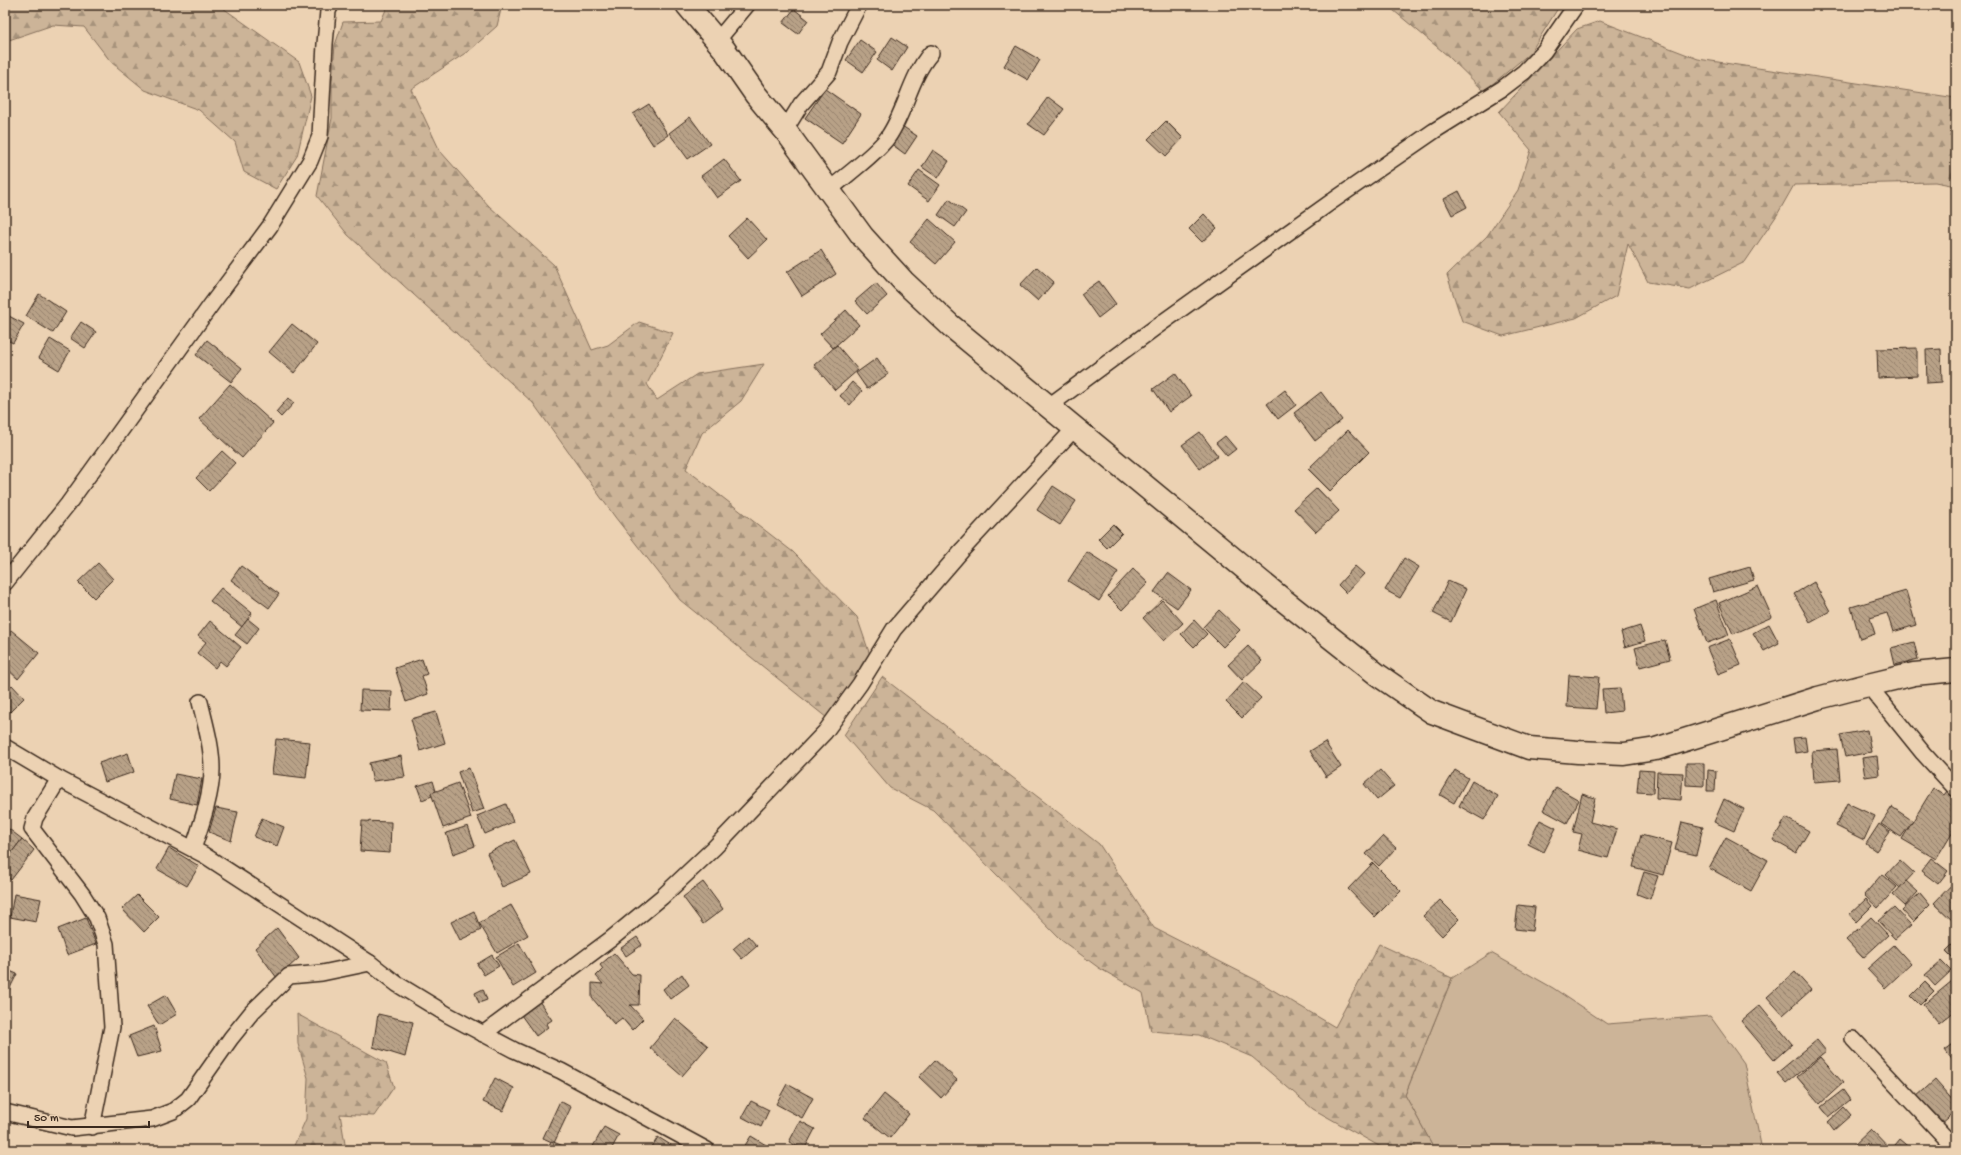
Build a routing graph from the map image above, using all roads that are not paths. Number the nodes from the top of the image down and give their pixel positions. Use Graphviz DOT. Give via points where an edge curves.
graph roads {
  1 [pos="331,5"];
  2 [pos="688,5"];
  3 [pos="747,5"];
  4 [pos="859,5"];
  5 [pos="1576,5"];
  6 [pos="717,41"];
  7 [pos="931,53"];
  8 [pos="785,130"];
  9 [pos="828,191"];
  10 [pos="1049,406"];
  11 [pos="1074,429"];
  12 [pos="5,583"];
  13 [pos="1956,670"];
  14 [pos="1868,685"];
  15 [pos="200,702"];
  16 [pos="5,747"];
  17 [pos="58,779"];
  18 [pos="1956,790"];
  19 [pos="193,849"];
  20 [pos="370,963"];
  21 [pos="483,1034"];
  22 [pos="1853,1039"];
  23 [pos="5,1112"];
  24 [pos="92,1127"];
  25 [pos="1956,1149"];
  26 [pos="707,1150"];
  1 -- 12 [label="street" via="328,11 325,44 320,136 310,161 270,226 68,504"];
  2 -- 6 [label="street"];
  3 -- 6 [label="street"];
  4 -- 8 [label="street" via="840,42 829,72 801,104"];
  5 -- 10 [label="street" via="1544,51 1524,72 1503,88 1434,131 1338,198"];
  6 -- 8 [label="street"];
  7 -- 9 [label="street" via="923,63 906,104 887,138"];
  8 -- 9 [label="street"];
  9 -- 10 [label="street" via="863,237 903,281 951,326"];
  10 -- 11 [label="street"];
  11 -- 14 [label="street" via="1282,600 1378,675 1432,712 1529,748 1624,754 1656,749 1811,700"];
  11 -- 21 [label="street" via="963,549 894,629 860,684 825,732 714,848 662,897 611,939"];
  13 -- 14 [label="street" via="1914,674"];
  14 -- 18 [label="street"];
  15 -- 19 [label="street" via="212,769 204,816"];
  16 -- 17 [label="street"];
  17 -- 19 [label="street"];
  17 -- 24 [label="street" via="35,818 32,829 82,894 97,918 106,944 110,977 112,1027"];
  19 -- 20 [label="street"];
  20 -- 21 [label="street" via="404,988"];
  20 -- 24 [label="street" via="322,973 289,976 252,1012 188,1099 178,1107 152,1119"];
  21 -- 26 [label="street" via="561,1071"];
  22 -- 25 [label="street"];
  23 -- 24 [label="street" via="72,1128"];
}
